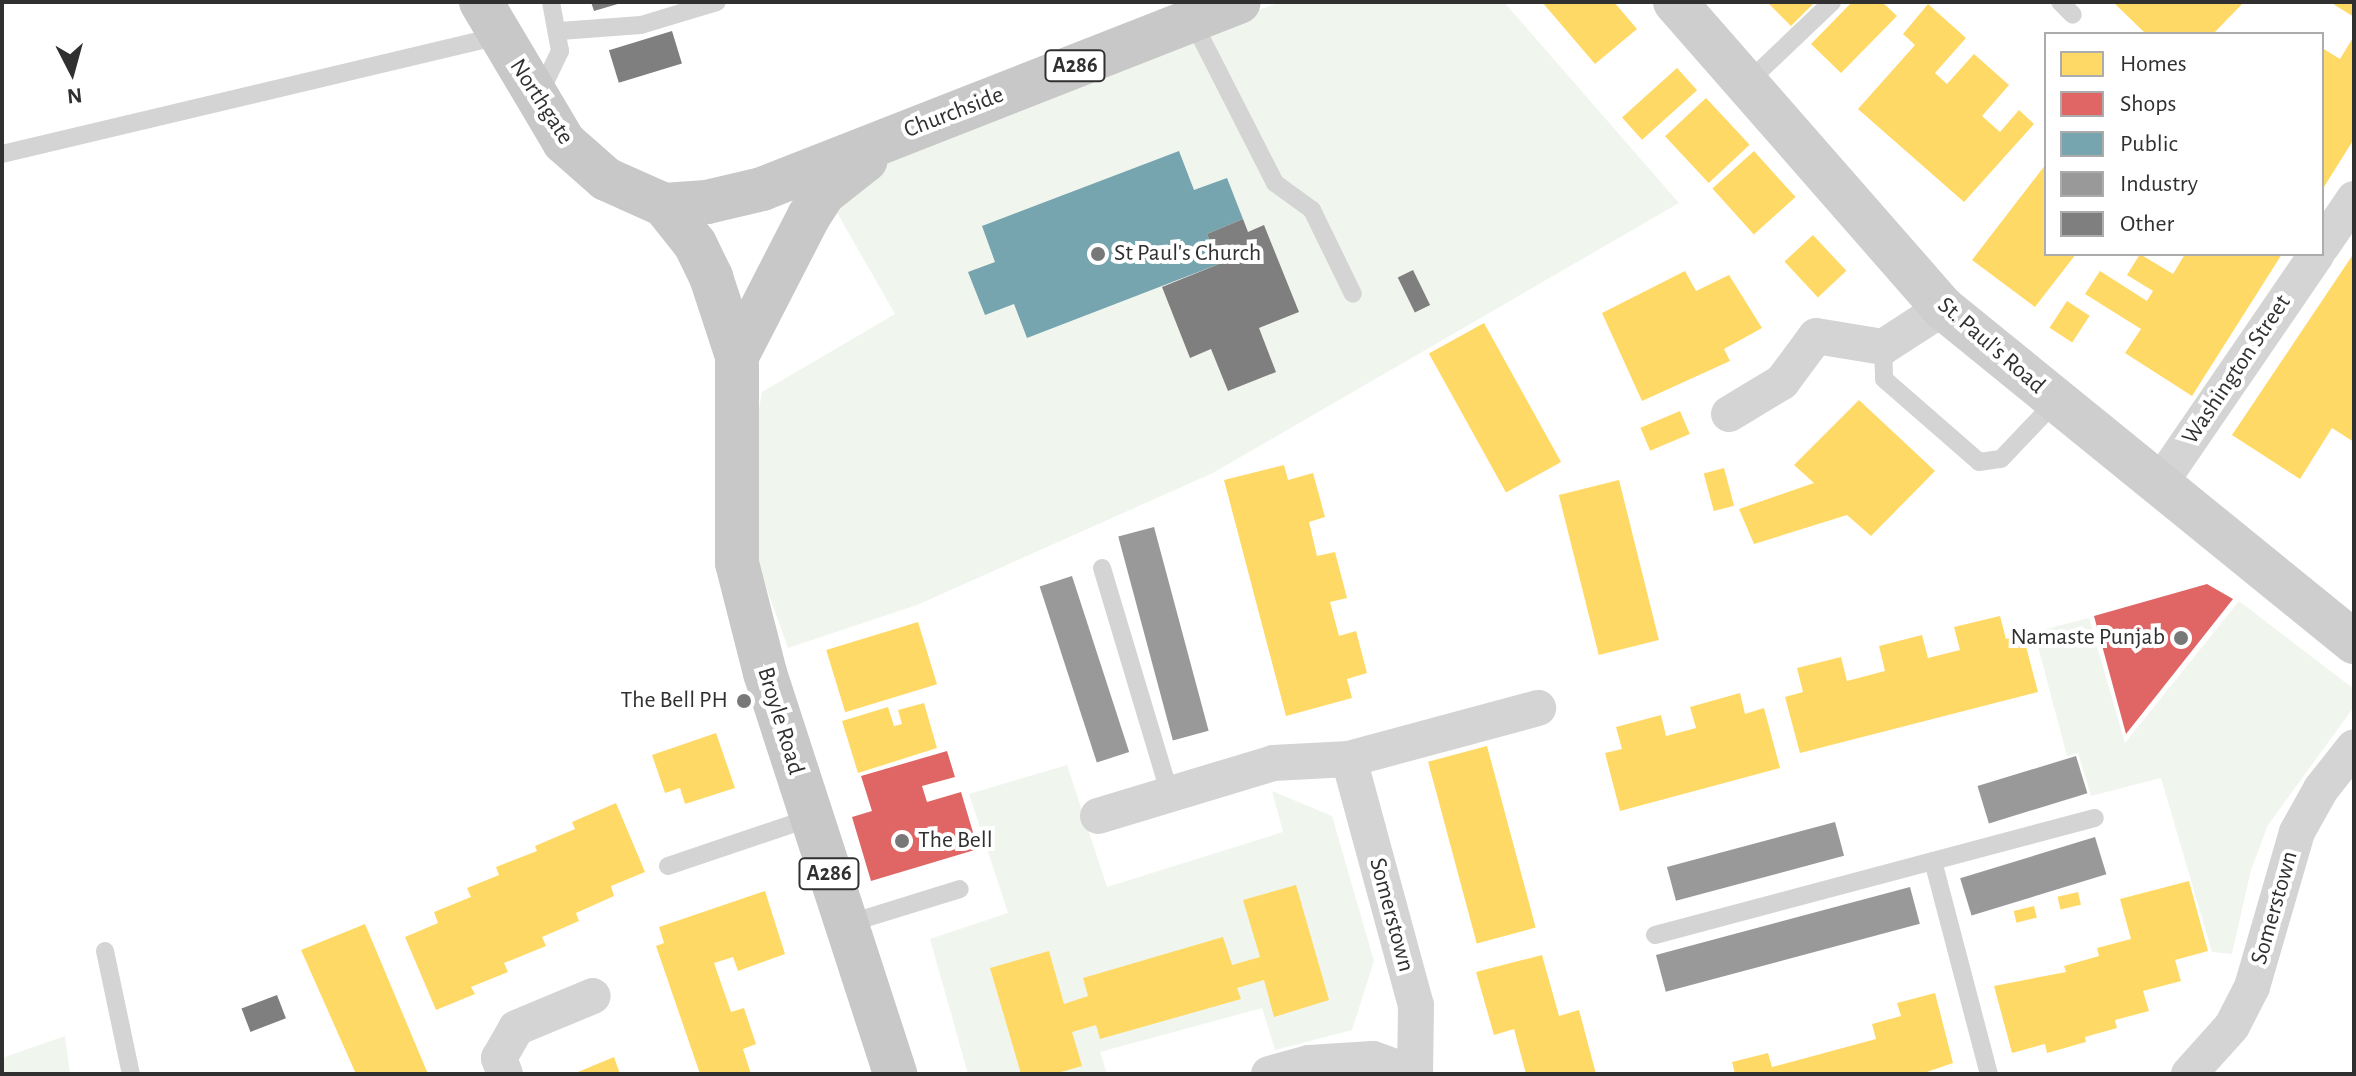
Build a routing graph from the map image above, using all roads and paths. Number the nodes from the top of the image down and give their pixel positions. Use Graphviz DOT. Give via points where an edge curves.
graph roads {
  1 [pos="551,2"];
  2 [pos="717,2"];
  3 [pos="1239,2"];
  4 [pos="1675,2"];
  5 [pos="1832,2"];
  6 [pos="490,19"];
  7 [pos="1192,20"];
  8 [pos="560,31"];
  9 [pos="1746,84"];
  10 [pos="538,97"];
  11 [pos="911,130"];
  12 [pos="2,154"];
  13 [pos="2354,199"];
  14 [pos="664,205"];
  15 [pos="2324,243"];
  16 [pos="2316,256"];
  17 [pos="1353,294"];
  18 [pos="1943,308"];
  19 [pos="1883,347"];
  20 [pos="737,356"];
  21 [pos="2056,401"];
  22 [pos="1729,414"];
  23 [pos="2158,486"];
  24 [pos="1102,568"];
  25 [pos="2354,642"];
  26 [pos="1538,708"];
  27 [pos="2354,747"];
  28 [pos="1349,759"];
  29 [pos="1170,794"];
  30 [pos="1098,816"];
  31 [pos="810,818"];
  32 [pos="2095,818"];
  33 [pos="1933,861"];
  34 [pos="668,866"];
  35 [pos="960,889"];
  36 [pos="847,924"];
  37 [pos="1655,935"];
  38 [pos="105,951"];
  39 [pos="593,996"];
  40 [pos="2196,1072"];
  41 [pos="131,1074"];
  42 [pos="505,1074"];
  43 [pos="895,1074"];
  44 [pos="1269,1074"];
  45 [pos="1415,1074"];
  46 [pos="1989,1074"];
  1 -- 8 [label="lane"];
  2 -- 8 [label="lane" via="641,25"];
  3 -- 7 [label="main road, Churchside / A286"];
  4 -- 9 [label="main road, St. Paul's Road"];
  5 -- 9 [label="lane"];
  6 -- 10 [label="main road, Northgate / A286"];
  6 -- 12 [label="lane"];
  7 -- 11 [label="main road, Churchside / A286"];
  7 -- 17 [label="lane" via="1275,183 1312,210"];
  8 -- 10 [label="lane" via="554,70"];
  9 -- 18 [label="main road, St. Paul's Road"];
  10 -- 14 [label="main road, Northgate / A286" via="564,142 583,162 631,194"];
  11 -- 14 [label="main road, Churchside / A286" via="762,189"];
  11 -- 20 [label="main road, Broyle Road / A286" via="824,193"];
  13 -- 15 [label="street"];
  14 -- 20 [label="main road, Broyle Road / A286" via="695,244 711,277"];
  16 -- 23 [label="street, Washington Street"];
  18 -- 19 [label="street"];
  18 -- 21 [label="main road, St. Paul's Road"];
  19 -- 21 [label="lane" via="1884,379 1979,462 2001,459"];
  19 -- 22 [label="street" via="1816,336 1782,382"];
  20 -- 31 [label="main road, Broyle Road / A286" via="737,563"];
  21 -- 23 [label="main road, St. Paul's Road"];
  23 -- 25 [label="main road, St. Paul's Road"];
  24 -- 29 [label="lane"];
  26 -- 28 [label="street"];
  27 -- 40 [label="street, Somerstown" via="2297,832 2252,987 2232,1026"];
  28 -- 29 [label="street" via="1273,763"];
  28 -- 45 [label="street, Somerstown" via="1416,1005"];
  29 -- 30 [label="street"];
  31 -- 34 [label="lane"];
  31 -- 36 [label="main road, Broyle Road / A286"];
  32 -- 33 [label="lane"];
  33 -- 37 [label="lane"];
  33 -- 46 [label="lane"];
  35 -- 36 [label="lane"];
  36 -- 43 [label="main road, Broyle Road / A286"];
  38 -- 41 [label="lane"];
  39 -- 42 [label="street" via="516,1028 499,1058"];
  44 -- 45 [label="street, Somerstown" via="1309,1063 1373,1059"];
}
